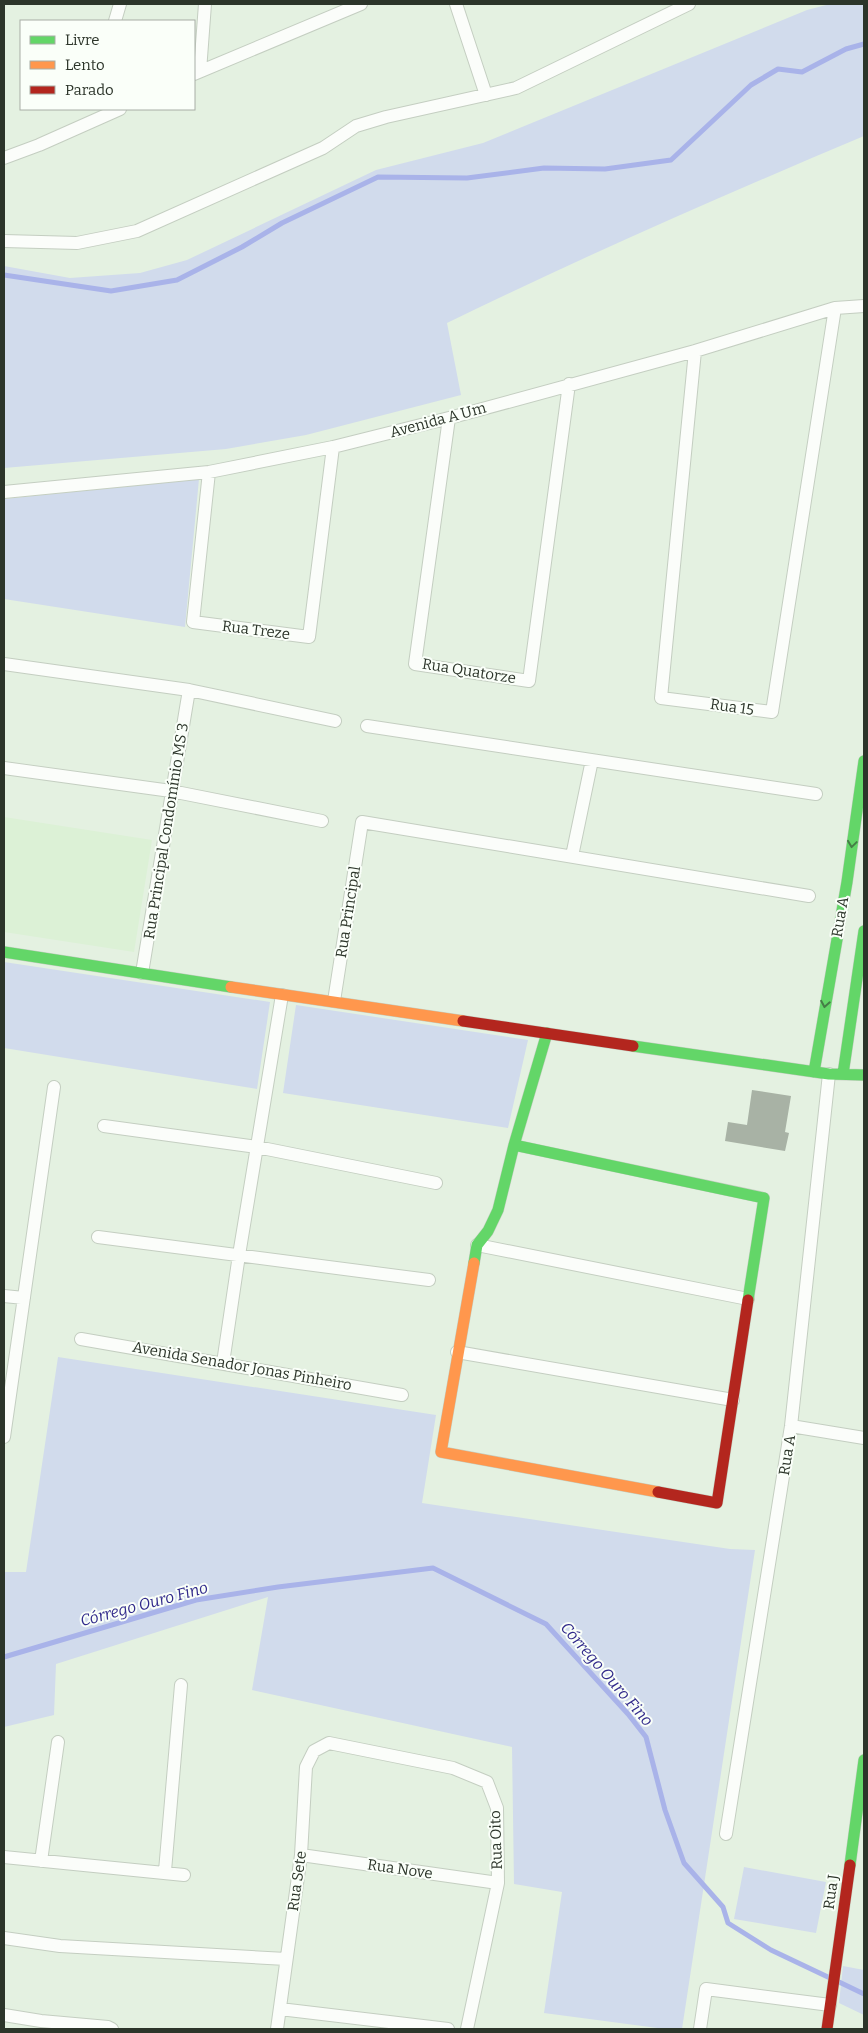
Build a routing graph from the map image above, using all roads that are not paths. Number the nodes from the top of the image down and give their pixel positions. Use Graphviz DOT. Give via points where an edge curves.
graph roads {
  1 [pos="120,4"];
  2 [pos="205,4"];
  3 [pos="362,4"];
  4 [pos="456,4"];
  5 [pos="689,4"];
  6 [pos="116,20"];
  7 [pos="197,72"];
  8 [pos="486,95"];
  9 [pos="95,110"];
  10 [pos="118,110"];
  11 [pos="92,122"];
  12 [pos="4,158"];
  13 [pos="4,241"];
  14 [pos="864,306"];
  15 [pos="836,308"];
  16 [pos="694,352"];
  17 [pos="569,384"];
  18 [pos="449,418"];
  19 [pos="332,447"];
  20 [pos="208,472"];
  21 [pos="4,492"];
  22 [pos="4,664"];
  23 [pos="189,690"];
  24 [pos="335,721"];
  25 [pos="367,726"];
  26 [pos="592,760"];
  27 [pos="864,761"];
  28 [pos="4,768"];
  29 [pos="862,789"];
  30 [pos="172,791"];
  31 [pos="816,794"];
  32 [pos="322,821"];
  33 [pos="572,856"];
  34 [pos="809,896"];
  35 [pos="864,931"];
  36 [pos="4,952"];
  37 [pos="142,973"];
  38 [pos="282,996"];
  39 [pos="334,1002"];
  40 [pos="547,1033"];
  41 [pos="814,1072"];
  42 [pos="829,1074"];
  43 [pos="843,1074"];
  44 [pos="864,1075"];
  45 [pos="54,1087"];
  46 [pos="104,1126"];
  47 [pos="514,1145"];
  48 [pos="257,1147"];
  49 [pos="436,1183"];
  50 [pos="98,1237"];
  51 [pos="477,1245"];
  52 [pos="238,1255"];
  53 [pos="429,1280"];
  54 [pos="4,1296"];
  55 [pos="24,1298"];
  56 [pos="748,1299"];
  57 [pos="81,1339"];
  58 [pos="458,1352"];
  59 [pos="223,1363"];
  60 [pos="402,1394"];
  61 [pos="732,1400"];
  62 [pos="791,1426"];
  63 [pos="4,1437"];
  64 [pos="864,1438"];
  65 [pos="181,1685"];
  66 [pos="58,1742"];
  67 [pos="329,1743"];
  68 [pos="864,1760"];
  69 [pos="726,1834"];
  70 [pos="301,1855"];
  71 [pos="4,1857"];
  72 [pos="41,1861"];
  73 [pos="165,1871"];
  74 [pos="184,1875"];
  75 [pos="498,1882"];
  76 [pos="4,1938"];
  77 [pos="286,1959"];
  78 [pos="830,2005"];
  79 [pos="280,2009"];
  80 [pos="4,2015"];
  81 [pos="40,2025"];
  82 [pos="112,2029"];
  83 [pos="277,2029"];
  84 [pos="448,2029"];
  85 [pos="467,2029"];
  86 [pos="700,2029"];
  87 [pos="827,2029"];
  1 -- 6 [label="street"];
  2 -- 7 [label="street"];
  3 -- 7 [label="street"];
  4 -- 8 [label="street"];
  5 -- 8 [label="street" via="516,88"];
  8 -- 13 [label="street" via="356,126 322,148 137,231 77,242"];
  9 -- 11 [label="street"];
  10 -- 11 [label="street"];
  11 -- 12 [label="street"];
  14 -- 15 [label="street, Avenida A Um"];
  15 -- 16 [label="street, Avenida A Um"];
  15 -- 16 [label="street, Rua 15" via="772,712 661,698"];
  16 -- 17 [label="street, Avenida A Um"];
  17 -- 18 [label="street, Avenida A Um"];
  17 -- 18 [label="street, Rua Quatorze" via="529,681 415,664"];
  18 -- 19 [label="street, Avenida A Um"];
  19 -- 20 [label="street, Avenida A Um"];
  19 -- 20 [label="street, Rua Treze" via="309,637 193,622"];
  20 -- 21 [label="street, Avenida A Um"];
  22 -- 23 [label="street"];
  23 -- 24 [label="street"];
  23 -- 30 [label="street, Rua Principal Condomínio MS 3"];
  25 -- 26 [label="street"];
  26 -- 31 [label="street"];
  26 -- 33 [label="street"];
  27 -- 29 [label="street, Rua A"];
  28 -- 30 [label="street"];
  29 -- 41 [label="street, Rua A, one-way"];
  30 -- 32 [label="street"];
  30 -- 37 [label="street, Rua Principal Condomínio MS 3"];
  33 -- 34 [label="street"];
  33 -- 39 [label="street, Rua Principal" via="362,822"];
  35 -- 43 [label="street, Rua A"];
  36 -- 37 [label="street"];
  37 -- 38 [label="street"];
  38 -- 39 [label="street"];
  38 -- 48 [label="street"];
  39 -- 40 [label="street"];
  40 -- 41 [label="street"];
  40 -- 47 [label="street"];
  41 -- 42 [label="street"];
  42 -- 43 [label="street"];
  42 -- 62 [label="street, Rua A"];
  43 -- 44 [label="street"];
  45 -- 55 [label="street"];
  46 -- 48 [label="street"];
  47 -- 51 [label="street" via="498,1208 489,1229"];
  47 -- 56 [label="street" via="764,1198"];
  48 -- 49 [label="street"];
  48 -- 52 [label="street"];
  50 -- 52 [label="street"];
  51 -- 56 [label="street"];
  51 -- 58 [label="street"];
  52 -- 53 [label="street"];
  52 -- 59 [label="street"];
  54 -- 55 [label="street"];
  55 -- 63 [label="street"];
  56 -- 61 [label="street"];
  57 -- 59 [label="street, Avenida Senador Jonas Pinheiro"];
  58 -- 61 [label="street"];
  58 -- 61 [label="street" via="441,1452 717,1503"];
  59 -- 60 [label="street, Avenida Senador Jonas Pinheiro"];
  62 -- 64 [label="street"];
  62 -- 69 [label="street, Rua A"];
  65 -- 73 [label="street"];
  66 -- 72 [label="street"];
  67 -- 70 [label="street, Rua Sete" via="314,1751 306,1768"];
  67 -- 75 [label="street, Rua Oito" via="453,1768 487,1782 497,1808"];
  68 -- 78 [label="street, Rua J"];
  70 -- 75 [label="street, Rua Nove"];
  70 -- 77 [label="street, Rua Sete"];
  71 -- 72 [label="street"];
  72 -- 73 [label="street"];
  73 -- 74 [label="street"];
  75 -- 85 [label="street, Rua Oito"];
  76 -- 77 [label="street" via="60,1946"];
  77 -- 79 [label="street, Rua Sete"];
  78 -- 86 [label="street" via="706,1989"];
  78 -- 87 [label="street, Rua J"];
  79 -- 83 [label="street, Rua Sete"];
  79 -- 84 [label="street"];
  80 -- 81 [label="street"];
  81 -- 82 [label="street"];
}
